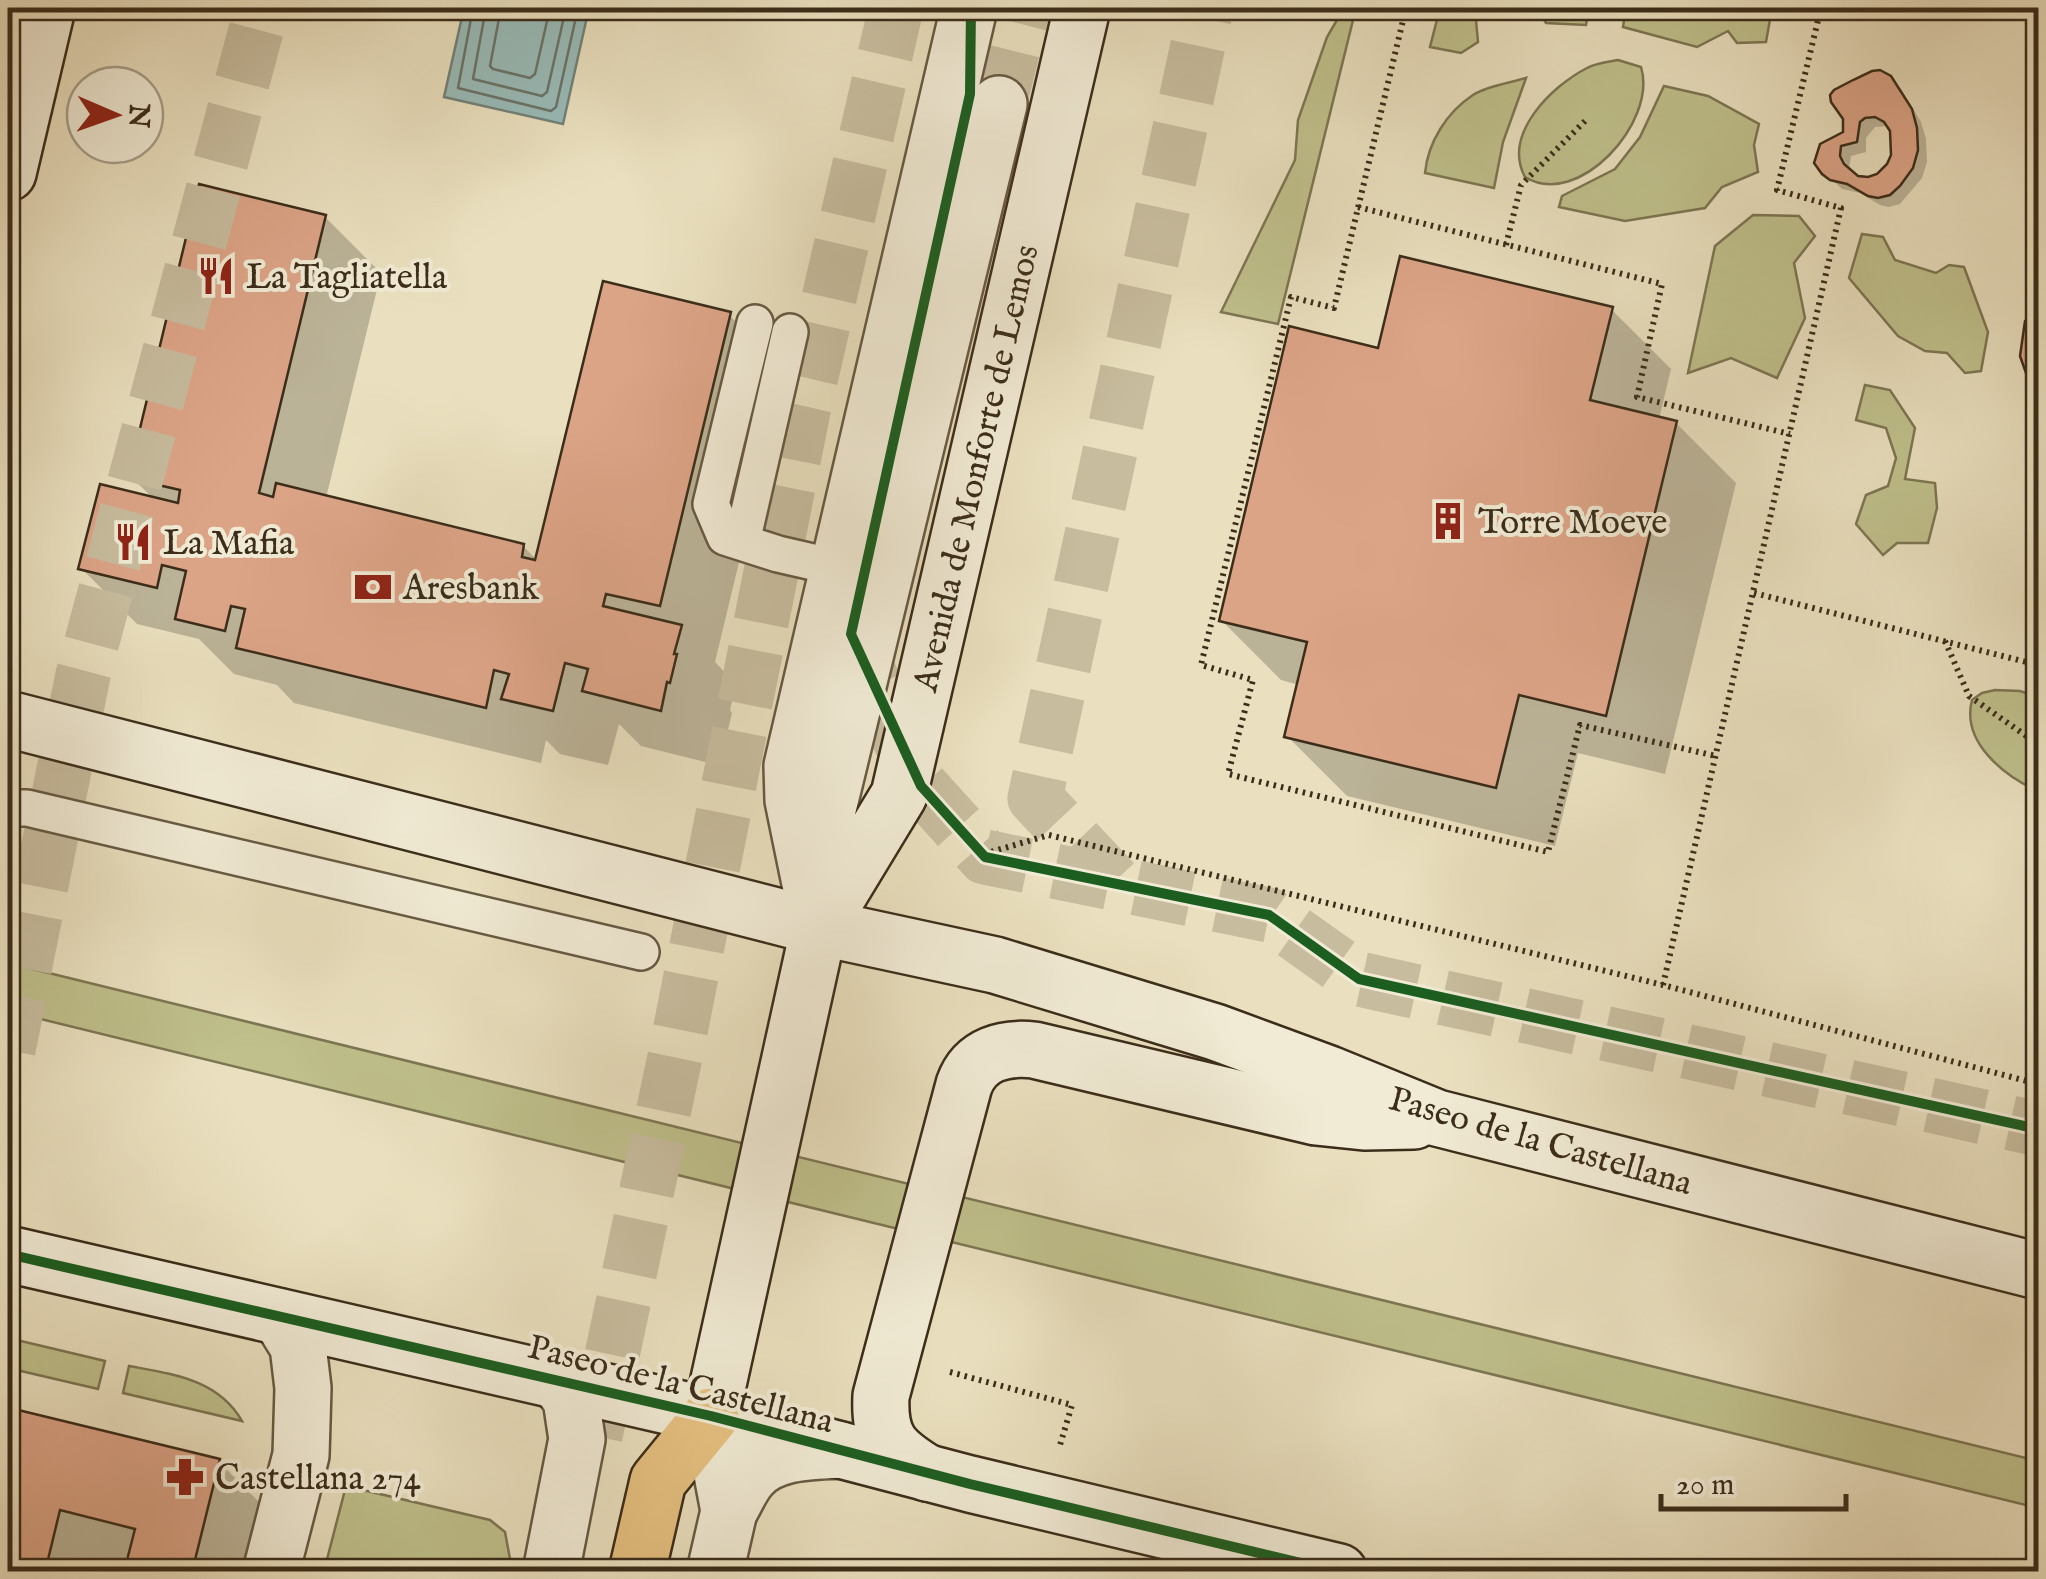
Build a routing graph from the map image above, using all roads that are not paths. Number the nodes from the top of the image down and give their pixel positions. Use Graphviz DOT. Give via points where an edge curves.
graph roads {
  1 [pos="47,8"];
  2 [pos="969,8"];
  3 [pos="1082,8"];
  4 [pos="999,104"];
  5 [pos="8,173"];
  6 [pos="755,323"];
  7 [pos="790,332"];
  8 [pos="742,542"];
  9 [pos="838,568"];
  10 [pos="8,719"];
  11 [pos="8,808"];
  12 [pos="819,927"];
  13 [pos="641,952"];
  14 [pos="1437,1118"];
  15 [pos="8,1254"];
  16 [pos="2038,1271"];
  17 [pos="280,1317"];
  18 [pos="557,1380"];
  19 [pos="711,1416"];
  20 [pos="840,1450"];
  21 [pos="927,1473"];
  22 [pos="729,1511"];
  23 [pos="272,1572"];
  24 [pos="551,1572"];
  25 [pos="637,1572"];
  26 [pos="714,1572"];
  27 [pos="1339,1572"];
  1 -- 5 [label="main road"];
  2 -- 9 [label="main road"];
  3 -- 12 [label="main road, Avenida de Monforte de Lemos" via="899,796"];
  4 -- 12 [label="main road" via="828,809"];
  6 -- 8 [label="lane" via="711,504 725,537"];
  7 -- 8 [label="lane"];
  8 -- 9 [label="lane"];
  9 -- 12 [label="main road" via="792,766"];
  10 -- 12 [label="main road, Paseo de la Castellana"];
  11 -- 13 [label="lane"];
  12 -- 14 [label="main road, Paseo de la Castellana" via="1074,988 1215,1032"];
  12 -- 19 [label="main road, Paseo de la Castellana"];
  14 -- 16 [label="main road, Paseo de la Castellana"];
  14 -- 21 [label="main road" via="1316,1117 1034,1050 1004,1050 980,1060 964,1085 881,1396 886,1438 904,1460"];
  15 -- 17 [label="main road, Paseo de la Castellana"];
  17 -- 18 [label="main road, Paseo de la Castellana"];
  17 -- 23 [label="main road" via="298,1346 302,1422"];
  18 -- 19 [label="main road, Paseo de la Castellana"];
  18 -- 24 [label="main road" via="571,1399 577,1438"];
  19 -- 20 [label="main road, Paseo de la Castellana"];
  19 -- 22 [label="main road"];
  19 -- 25 [label="main road" via="658,1481"];
  20 -- 21 [label="main road, Paseo de la Castellana"];
  20 -- 22 [label="main road" via="766,1462"];
  21 -- 27 [label="main road, Paseo de la Castellana"];
  22 -- 26 [label="main road"];
}
